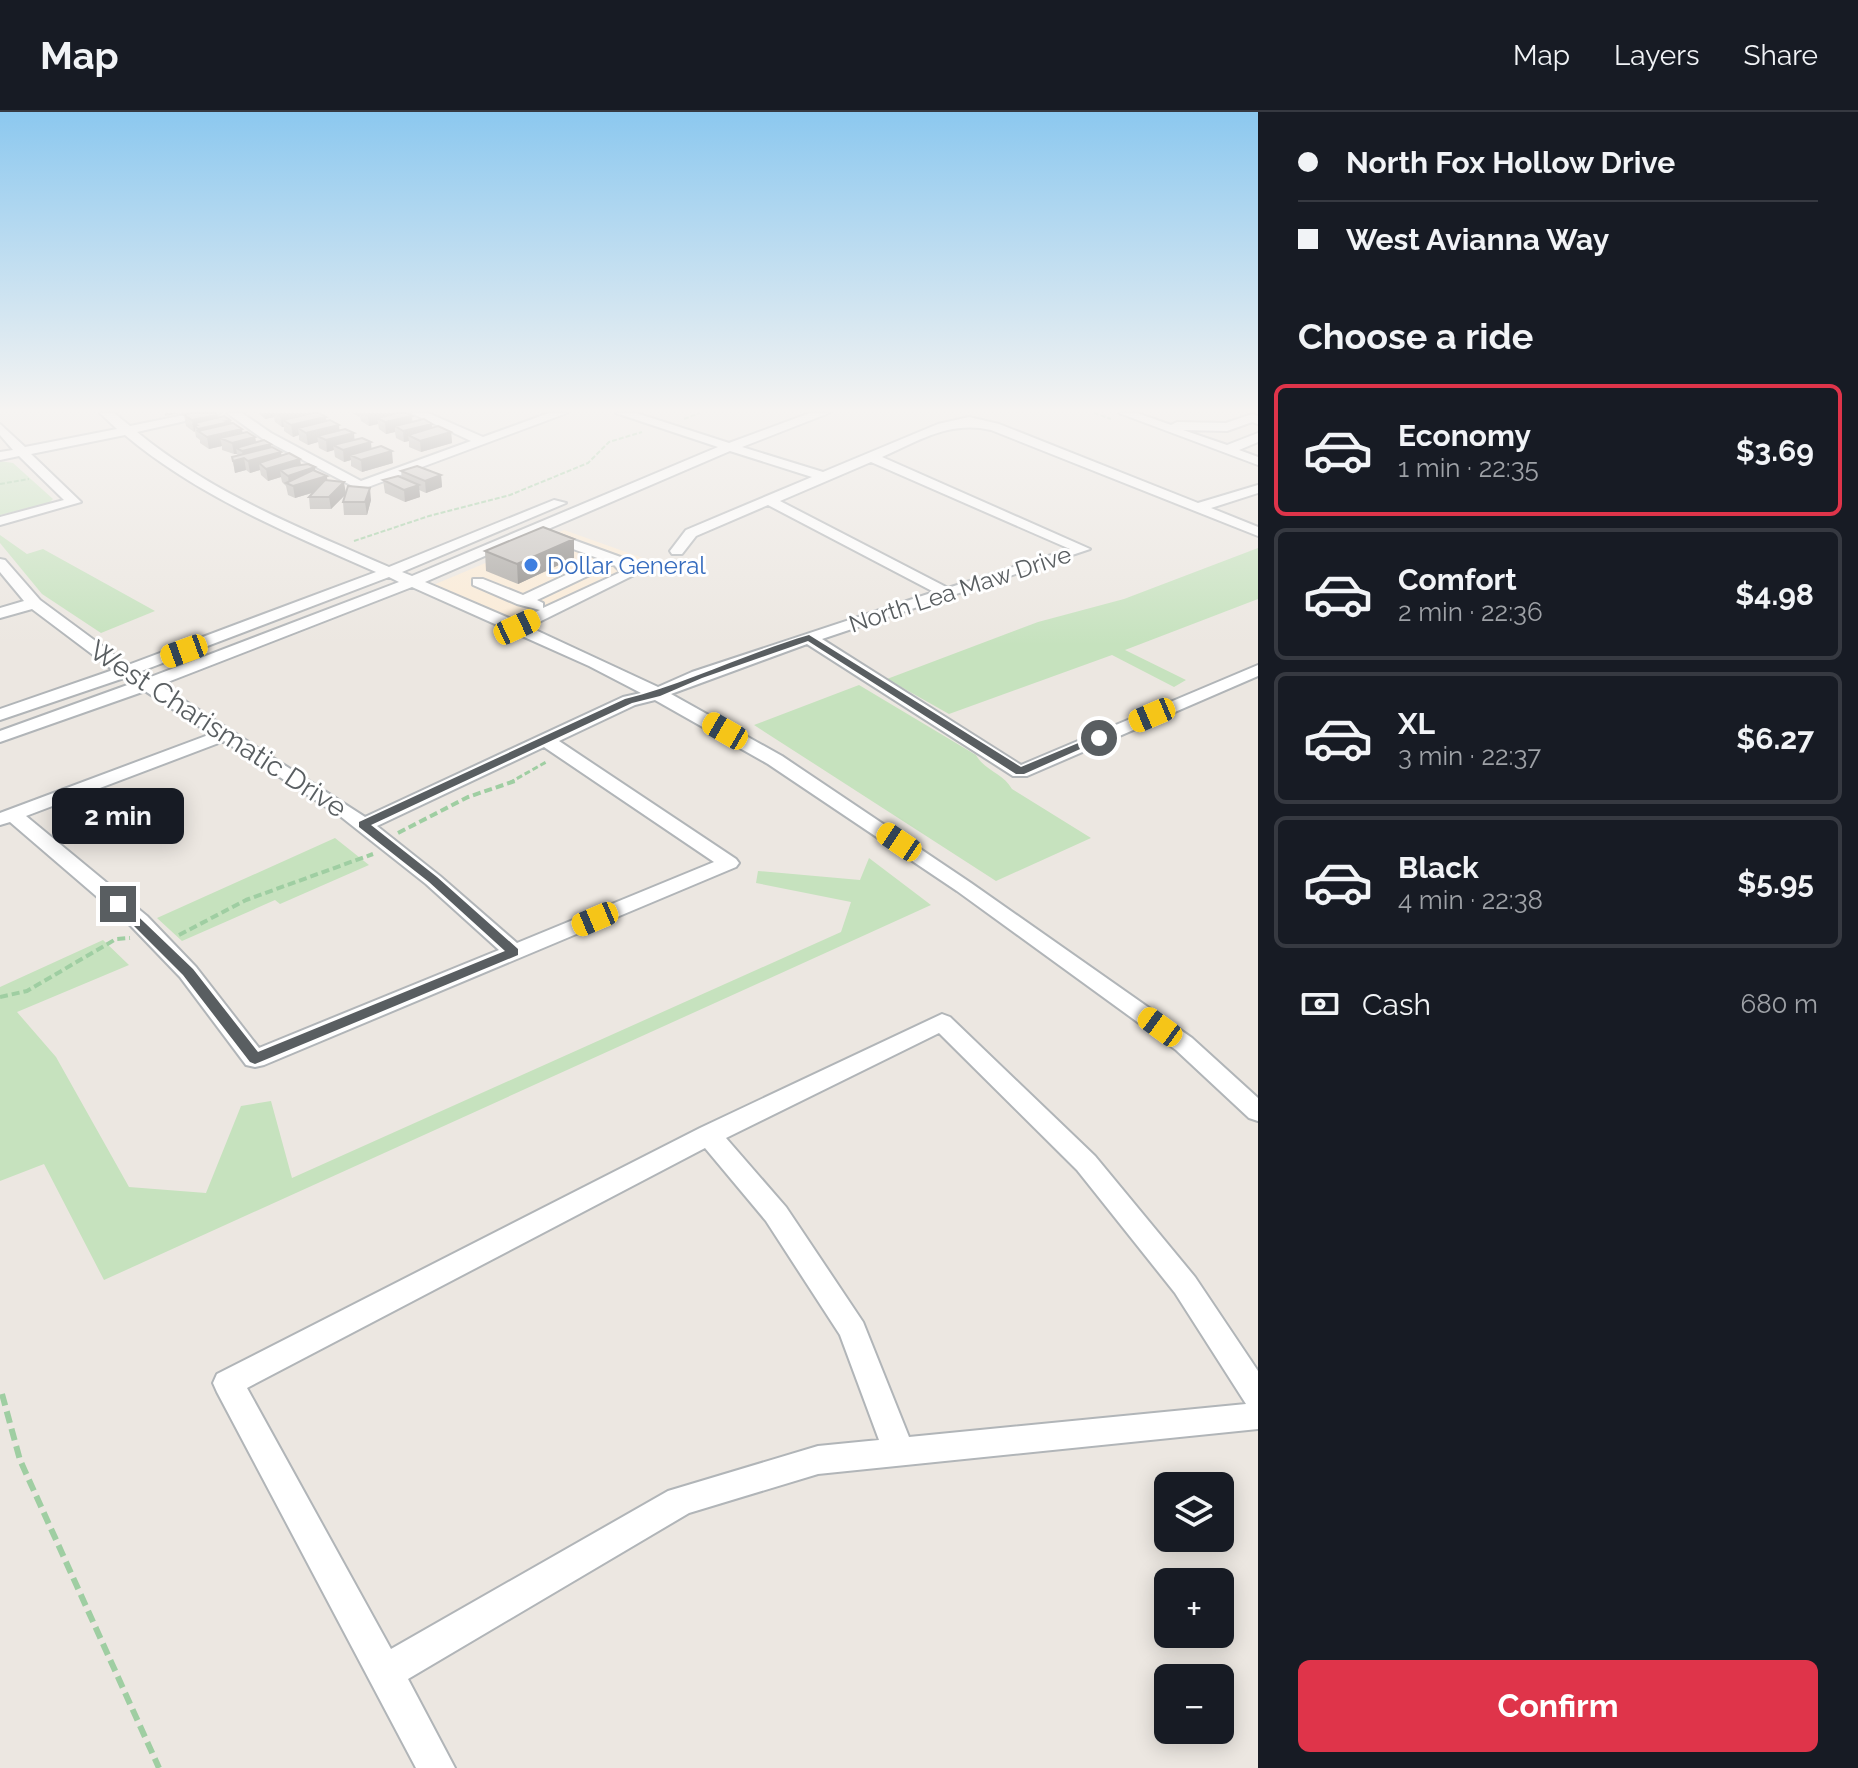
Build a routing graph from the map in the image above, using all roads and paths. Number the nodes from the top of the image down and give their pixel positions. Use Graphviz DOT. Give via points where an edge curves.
graph roads {
  1 [pos="60,490"];
  2 [pos="214,490"];
  3 [pos="522,490"];
  4 [pos="588,490"];
  5 [pos="628,490"];
  6 [pos="789,490"];
  7 [pos="947,490"];
  8 [pos="1153,490"];
  9 [pos="1254,490"];
  10 [pos="768,500"];
  11 [pos="1197,508"];
  12 [pos="0,521"];
  13 [pos="534,530"];
  14 [pos="1258,532"];
  15 [pos="333,549"];
  16 [pos="677,551"];
  17 [pos="612,559"];
  18 [pos="0,563"];
  19 [pos="391,573"];
  20 [pos="412,581"];
  21 [pos="478,582"];
  22 [pos="947,593"];
  23 [pos="523,601"];
  24 [pos="34,603"];
  25 [pos="549,611"];
  26 [pos="0,613"];
  27 [pos="517,627"];
  28 [pos="809,638"];
  29 [pos="1258,670"];
  30 [pos="127,672"];
  31 [pos="146,685"];
  32 [pos="657,694"];
  33 [pos="0,715"];
  34 [pos="224,735"];
  35 [pos="0,737"];
  36 [pos="545,740"];
  37 [pos="564,752"];
  38 [pos="6,817"];
  39 [pos="363,825"];
  40 [pos="386,843"];
  41 [pos="154,937"];
  42 [pos="514,952"];
  43 [pos="0,997"];
  44 [pos="1258,1112"];
  45 [pos="709,1135"];
  46 [pos="2,1394"];
  47 [pos="1258,1397"];
  48 [pos="1258,1416"];
  49 [pos="899,1452"];
  50 [pos="384,1673"];
  51 [pos="159,1768"];
  52 [pos="436,1768"];
  1 -- 12 [label="street" via="74,502"];
  2 -- 15 [label="street"];
  3 -- 15 [label="path"];
  4 -- 19 [label="street"];
  5 -- 13 [label="street"];
  6 -- 10 [label="street"];
  7 -- 22 [label="street, North Lea Maw Drive" via="1083,549"];
  8 -- 11 [label="street"];
  9 -- 11 [label="street"];
  10 -- 16 [label="street" via="691,533"];
  10 -- 22 [label="street"];
  11 -- 14 [label="street"];
  13 -- 17 [label="street"];
  13 -- 20 [label="street"];
  15 -- 19 [label="street"];
  17 -- 23 [label="street"];
  17 -- 25 [label="street" via="630,573"];
  18 -- 24 [label="street, West Charismatic Drive"];
  19 -- 20 [label="street"];
  19 -- 30 [label="street"];
  20 -- 27 [label="street"];
  20 -- 31 [label="street"];
  21 -- 23 [label="street"];
  22 -- 28 [label="street, North Lea Maw Drive"];
  23 -- 25 [label="street"];
  24 -- 26 [label="street"];
  24 -- 30 [label="street, West Charismatic Drive"];
  25 -- 27 [label="street"];
  27 -- 32 [label="street"];
  28 -- 29 [label="street" via="1020,772"];
  28 -- 32 [label="street, North Lea Maw Drive"];
  30 -- 31 [label="street, West Charismatic Drive"];
  30 -- 33 [label="street"];
  31 -- 34 [label="street, West Charismatic Drive"];
  31 -- 35 [label="street"];
  32 -- 36 [label="street, North Lea Maw Drive" via="629,701"];
  32 -- 44 [label="street" via="785,767 964,887 1184,1044"];
  34 -- 38 [label="street"];
  34 -- 39 [label="street, West Charismatic Drive"];
  36 -- 37 [label="street"];
  36 -- 39 [label="street, North Lea Maw Drive"];
  37 -- 40 [label="path"];
  37 -- 42 [label="street" via="729,863"];
  38 -- 41 [label="street"];
  39 -- 40 [label="street, West Charismatic Drive"];
  40 -- 41 [label="path" via="368,858 246,900 177,936"];
  40 -- 42 [label="street, West Charismatic Drive"];
  41 -- 42 [label="street" via="255,1059"];
  41 -- 43 [label="path" via="116,939 27,991"];
  45 -- 47 [label="street" via="942,1022 1086,1163 1185,1285"];
  45 -- 49 [label="street" via="776,1214 853,1331"];
  45 -- 50 [label="street" via="228,1383"];
  46 -- 51 [label="path" via="20,1460"];
  48 -- 49 [label="street"];
  49 -- 50 [label="street" via="818,1460 680,1501"];
  50 -- 52 [label="street"];
}
